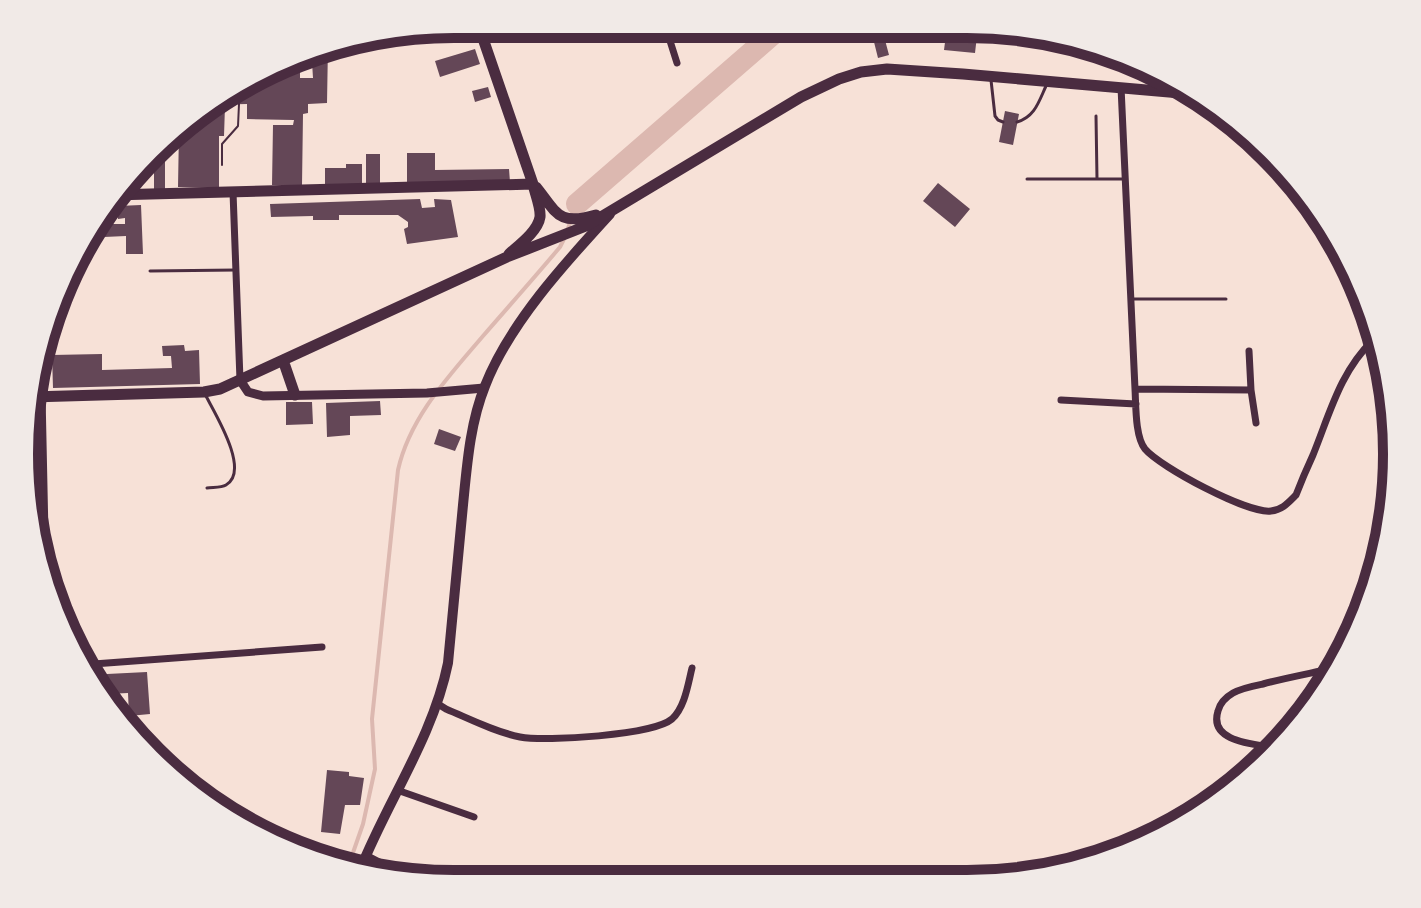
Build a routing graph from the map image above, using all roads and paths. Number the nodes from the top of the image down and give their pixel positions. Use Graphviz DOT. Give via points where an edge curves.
graph roads {
  1 [pos="483,38"];
  2 [pos="669,38"];
  3 [pos="677,63"];
  4 [pos="991,76"];
  5 [pos="1048,81"];
  6 [pos="1121,87"];
  7 [pos="1171,92"];
  8 [pos="239,104"];
  9 [pos="1096,116"];
  10 [pos="1003,122"];
  11 [pos="1017,122"];
  12 [pos="222,165"];
  13 [pos="1027,179"];
  14 [pos="1097,179"];
  15 [pos="1125,179"];
  16 [pos="533,184"];
  17 [pos="233,192"];
  18 [pos="129,195"];
  19 [pos="614,210"];
  20 [pos="507,257"];
  21 [pos="236,270"];
  22 [pos="150,271"];
  23 [pos="1131,299"];
  24 [pos="1226,299"];
  25 [pos="1369,344"];
  26 [pos="1249,351"];
  27 [pos="283,360"];
  28 [pos="240,380"];
  29 [pos="484,388"];
  30 [pos="1135,389"];
  31 [pos="1251,390"];
  32 [pos="204,392"];
  33 [pos="295,395"];
  34 [pos="42,397"];
  35 [pos="1061,400"];
  36 [pos="1136,404"];
  37 [pos="1256,423"];
  38 [pos="38,442"];
  39 [pos="207,488"];
  40 [pos="42,508"];
  41 [pos="322,647"];
  42 [pos="95,664"];
  43 [pos="692,668"];
  44 [pos="1322,671"];
  45 [pos="438,704"];
  46 [pos="1263,745"];
  47 [pos="397,790"];
  48 [pos="474,817"];
  49 [pos="366,855"];
  50 [pos="364,860"];
  51 [pos="382,863"];
  1 -- 16 [label="main road"];
  2 -- 3 [label="street"];
  4 -- 5 [label="main road"];
  4 -- 10 [label="lane" via="995,116"];
  4 -- 19 [label="main road" via="887,69 839,79"];
  5 -- 6 [label="main road"];
  5 -- 11 [label="lane" via="1034,112"];
  6 -- 7 [label="main road"];
  6 -- 15 [label="street"];
  8 -- 12 [label="path" via="238,126 222,144"];
  9 -- 14 [label="lane"];
  13 -- 14 [label="lane"];
  14 -- 15 [label="lane"];
  15 -- 23 [label="street"];
  16 -- 17 [label="main road"];
  16 -- 19 [label="main road" via="552,208 571,219"];
  16 -- 20 [label="main road" via="540,217"];
  17 -- 18 [label="main road"];
  17 -- 21 [label="street"];
  19 -- 20 [label="main road"];
  19 -- 29 [label="main road" via="511,335"];
  20 -- 27 [label="main road"];
  21 -- 22 [label="lane"];
  21 -- 28 [label="street"];
  23 -- 24 [label="lane"];
  23 -- 30 [label="street"];
  25 -- 36 [label="street" via="1336,393 1296,495 1273,511 1230,500 1150,453 1139,436"];
  26 -- 31 [label="street"];
  27 -- 28 [label="main road"];
  27 -- 33 [label="main road"];
  28 -- 32 [label="main road"];
  28 -- 33 [label="street" via="255,394"];
  29 -- 33 [label="street"];
  29 -- 45 [label="main road" via="471,443 448,663"];
  30 -- 31 [label="street"];
  30 -- 36 [label="street"];
  31 -- 37 [label="street"];
  32 -- 34 [label="main road"];
  32 -- 39 [label="lane" via="234,460 231,480"];
  35 -- 36 [label="street"];
  38 -- 40 [label="street"];
  41 -- 42 [label="street"];
  43 -- 45 [label="street" via="672,719 624,733 532,739 505,734"];
  44 -- 46 [label="street" via="1246,688 1222,702 1216,715 1223,734"];
  45 -- 47 [label="main road"];
  47 -- 48 [label="street"];
  47 -- 49 [label="main road"];
  49 -- 50 [label="main road"];
  49 -- 51 [label="street"];
}
